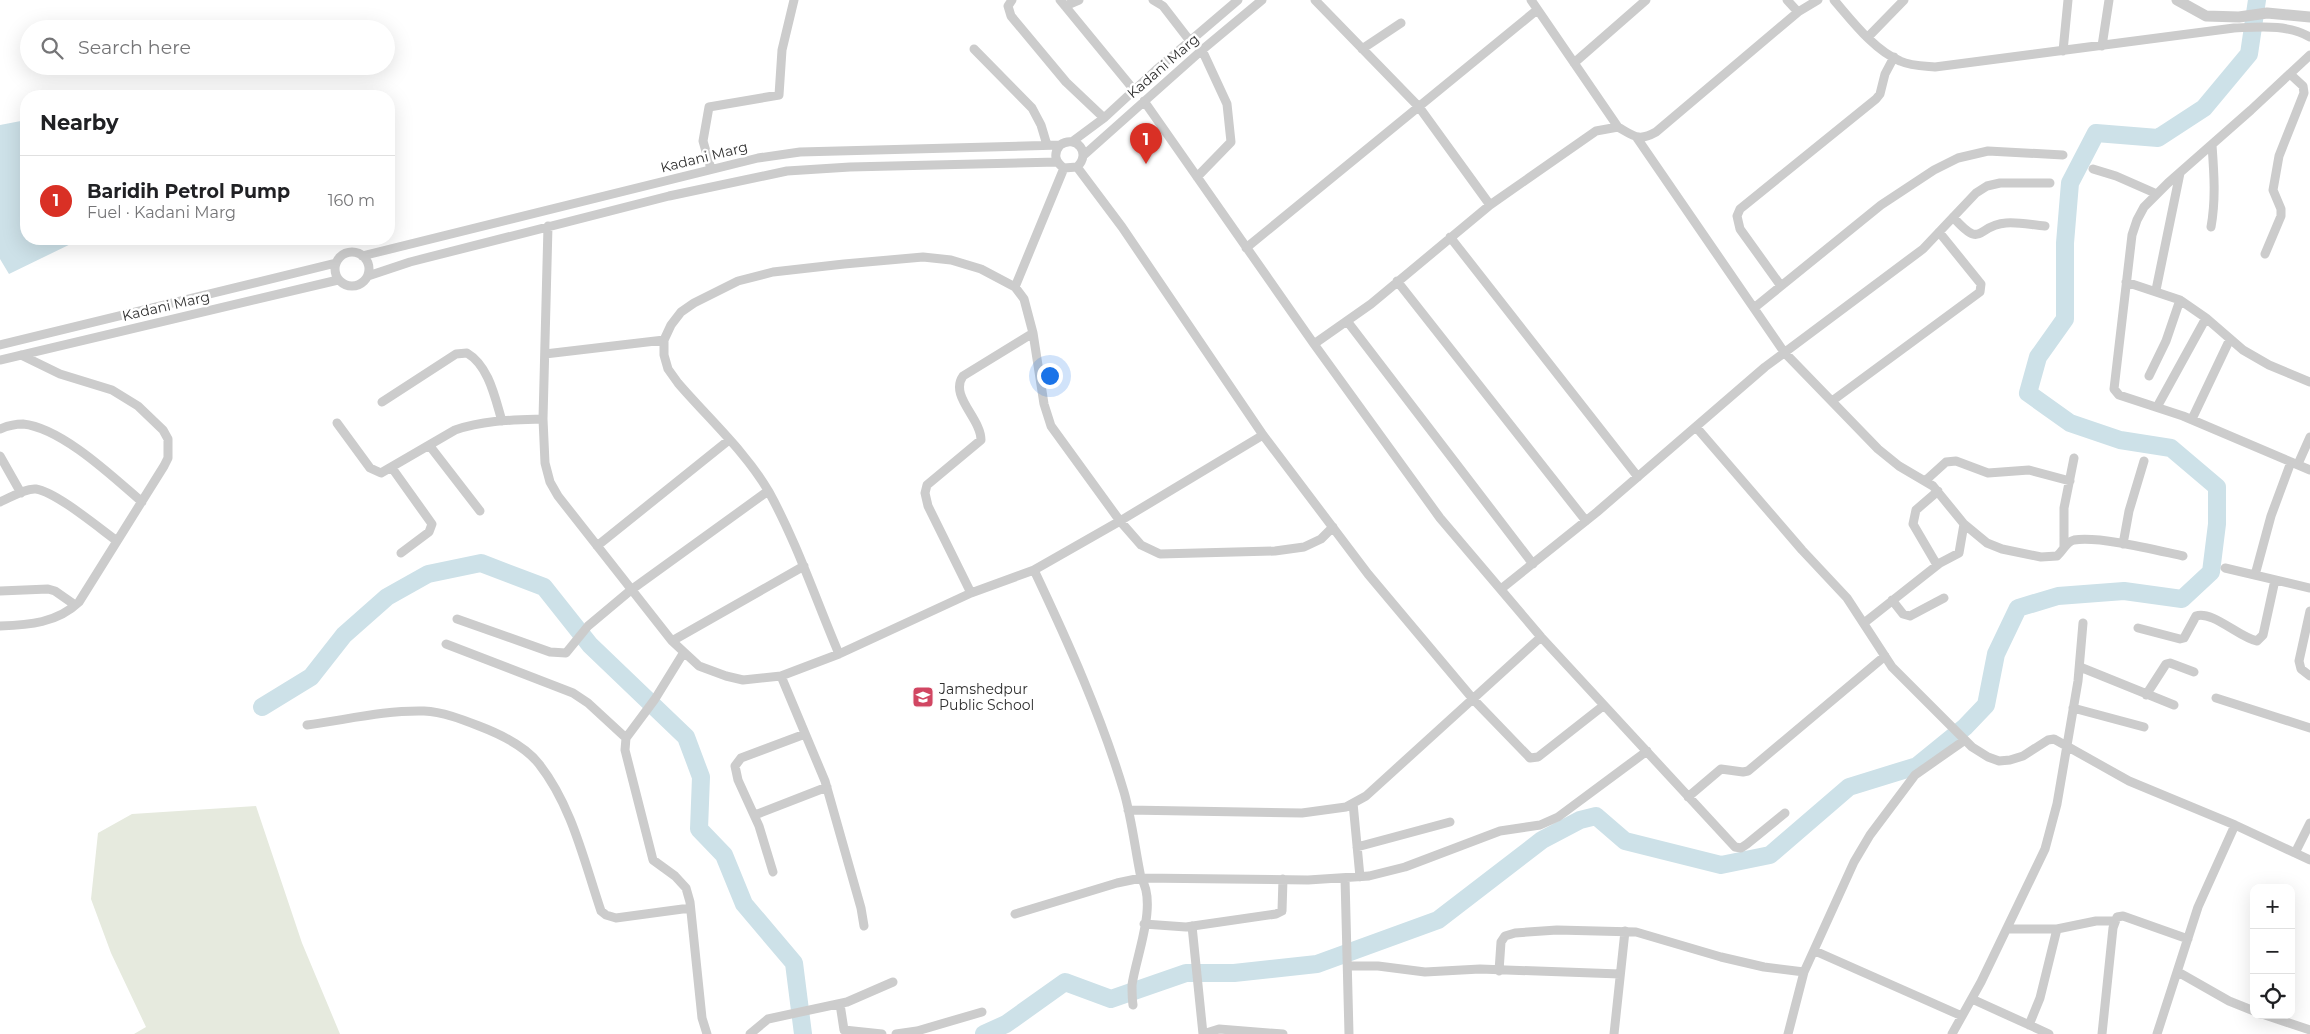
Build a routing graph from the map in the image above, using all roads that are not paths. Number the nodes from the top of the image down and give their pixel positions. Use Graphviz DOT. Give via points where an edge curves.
graph roads {
  1 [pos="794,0"];
  2 [pos="1012,0"];
  3 [pos="1079,0"];
  4 [pos="1153,0"];
  5 [pos="1238,0"];
  6 [pos="1262,0"];
  7 [pos="1315,0"];
  8 [pos="1531,0"];
  9 [pos="1646,0"];
  10 [pos="1787,0"];
  11 [pos="1818,0"];
  12 [pos="1834,0"];
  13 [pos="1904,0"];
  14 [pos="2068,0"];
  15 [pos="2109,0"];
  16 [pos="2182,1"];
  17 [pos="1063,3"];
  18 [pos="1537,10"];
  19 [pos="1798,12"];
  20 [pos="2310,16"];
  21 [pos="1401,23"];
  22 [pos="1868,37"];
  23 [pos="2310,37"];
  24 [pos="1190,41"];
  25 [pos="2102,46"];
  26 [pos="974,49"];
  27 [pos="1362,49"];
  28 [pos="1202,50"];
  29 [pos="2063,51"];
  30 [pos="2310,55"];
  31 [pos="1894,57"];
  32 [pos="1574,63"];
  33 [pos="2290,74"];
  34 [pos="1134,90"];
  35 [pos="1144,101"];
  36 [pos="1419,107"];
  37 [pos="1104,118"];
  38 [pos="1618,126"];
  39 [pos="1637,138"];
  40 [pos="1073,141"];
  41 [pos="1047,145"];
  42 [pos="1060,145"];
  43 [pos="2212,145"];
  44 [pos="1084,155"];
  45 [pos="2063,155"];
  46 [pos="1061,165"];
  47 [pos="1077,166"];
  48 [pos="711,169"];
  49 [pos="2093,169"];
  50 [pos="2180,172"];
  51 [pos="1197,177"];
  52 [pos="2050,183"];
  53 [pos="2157,194"];
  54 [pos="1490,205"];
  55 [pos="1953,217"];
  56 [pos="548,226"];
  57 [pos="2045,226"];
  58 [pos="2211,227"];
  59 [pos="1939,232"];
  60 [pos="1450,237"];
  61 [pos="1246,248"];
  62 [pos="2265,254"];
  63 [pos="362,256"];
  64 [pos="336,263"];
  65 [pos="368,276"];
  66 [pos="338,280"];
  67 [pos="1397,281"];
  68 [pos="2126,282"];
  69 [pos="1781,286"];
  70 [pos="1015,287"];
  71 [pos="2156,290"];
  72 [pos="2180,300"];
  73 [pos="1754,308"];
  74 [pos="2206,318"];
  75 [pos="1347,321"];
  76 [pos="1033,333"];
  77 [pos="2230,339"];
  78 [pos="664,340"];
  79 [pos="1314,344"];
  80 [pos="0,345"];
  81 [pos="1784,352"];
  82 [pos="545,354"];
  83 [pos="21,355"];
  84 [pos="0,360"];
  85 [pos="2149,376"];
  86 [pos="2310,382"];
  87 [pos="1832,401"];
  88 [pos="382,402"];
  89 [pos="2157,407"];
  90 [pos="543,419"];
  91 [pos="2192,419"];
  92 [pos="502,421"];
  93 [pos="337,423"];
  94 [pos="1696,427"];
  95 [pos="0,429"];
  96 [pos="1263,435"];
  97 [pos="2310,437"];
  98 [pos="729,440"];
  99 [pos="429,445"];
  100 [pos="2074,458"];
  101 [pos="2144,461"];
  102 [pos="2,462"];
  103 [pos="2295,463"];
  104 [pos="392,468"];
  105 [pos="2310,470"];
  106 [pos="1638,477"];
  107 [pos="1925,481"];
  108 [pos="2070,481"];
  109 [pos="768,491"];
  110 [pos="1938,491"];
  111 [pos="21,493"];
  112 [pos="0,502"];
  113 [pos="142,502"];
  114 [pos="480,511"];
  115 [pos="1120,521"];
  116 [pos="1586,521"];
  117 [pos="1964,524"];
  118 [pos="1333,527"];
  119 [pos="117,541"];
  120 [pos="2123,544"];
  121 [pos="598,546"];
  122 [pos="2064,547"];
  123 [pos="401,553"];
  124 [pos="2183,556"];
  125 [pos="1533,564"];
  126 [pos="1937,565"];
  127 [pos="804,566"];
  128 [pos="2224,568"];
  129 [pos="1034,570"];
  130 [pos="2255,575"];
  131 [pos="2275,580"];
  132 [pos="2310,588"];
  133 [pos="1501,589"];
  134 [pos="631,590"];
  135 [pos="0,591"];
  136 [pos="971,592"];
  137 [pos="1944,598"];
  138 [pos="1892,600"];
  139 [pos="75,606"];
  140 [pos="2310,611"];
  141 [pos="457,619"];
  142 [pos="1864,623"];
  143 [pos="2083,623"];
  144 [pos="0,626"];
  145 [pos="2138,628"];
  146 [pos="1541,637"];
  147 [pos="672,641"];
  148 [pos="446,644"];
  149 [pos="684,652"];
  150 [pos="839,654"];
  151 [pos="1884,656"];
  152 [pos="2080,667"];
  153 [pos="2194,672"];
  154 [pos="781,676"];
  155 [pos="2310,676"];
  156 [pos="2146,694"];
  157 [pos="2216,698"];
  158 [pos="1473,699"];
  159 [pos="2174,705"];
  160 [pos="1603,706"];
  161 [pos="2073,708"];
  162 [pos="307,725"];
  163 [pos="2144,728"];
  164 [pos="2310,728"];
  165 [pos="805,734"];
  166 [pos="626,738"];
  167 [pos="1963,738"];
  168 [pos="2067,745"];
  169 [pos="1647,751"];
  170 [pos="827,787"];
  171 [pos="1688,797"];
  172 [pos="1353,803"];
  173 [pos="1128,810"];
  174 [pos="1786,813"];
  175 [pos="755,816"];
  176 [pos="1450,822"];
  177 [pos="2310,823"];
  178 [pos="2235,825"];
  179 [pos="1357,847"];
  180 [pos="2296,854"];
  181 [pos="2310,860"];
  182 [pos="773,872"];
  183 [pos="1360,877"];
  184 [pos="1141,878"];
  185 [pos="1345,878"];
  186 [pos="1282,879"];
  187 [pos="690,908"];
  188 [pos="1015,914"];
  189 [pos="2115,921"];
  190 [pos="1144,924"];
  191 [pos="864,926"];
  192 [pos="1192,926"];
  193 [pos="2008,929"];
  194 [pos="2057,929"];
  195 [pos="1625,931"];
  196 [pos="2188,939"];
  197 [pos="1815,951"];
  198 [pos="1348,962"];
  199 [pos="1499,971"];
  200 [pos="1804,972"];
  201 [pos="2178,972"];
  202 [pos="1620,974"];
  203 [pos="893,982"];
  204 [pos="1972,999"];
  205 [pos="840,1004"];
  206 [pos="1133,1005"];
  207 [pos="2250,1009"];
  208 [pos="982,1012"];
  209 [pos="1962,1016"];
  210 [pos="2272,1019"];
  211 [pos="2029,1026"];
  212 [pos="2293,1030"];
  213 [pos="2310,1030"];
  214 [pos="707,1034"];
  215 [pos="750,1034"];
  216 [pos="882,1034"];
  217 [pos="896,1034"];
  218 [pos="1203,1034"];
  219 [pos="1283,1034"];
  220 [pos="1349,1034"];
  221 [pos="1614,1034"];
  222 [pos="1788,1034"];
  223 [pos="1952,1034"];
  224 [pos="2049,1034"];
  225 [pos="2102,1034"];
  226 [pos="2157,1034"];
  1 -- 48 [label="street" via="782,50 779,95 709,107 703,141"];
  2 -- 37 [label="street" via="1008,6 1011,16 1066,82"];
  3 -- 17 [label="street"];
  4 -- 24 [label="street" via="1163,6"];
  5 -- 24 [label="street, Kadani Marg"];
  6 -- 28 [label="street, Kadani Marg"];
  7 -- 27 [label="street"];
  8 -- 18 [label="street"];
  9 -- 32 [label="street"];
  10 -- 19 [label="street"];
  11 -- 19 [label="street"];
  12 -- 22 [label="street"];
  13 -- 22 [label="street"];
  14 -- 29 [label="street"];
  15 -- 25 [label="street"];
  16 -- 20 [label="street" via="2206,16 2239,17 2267,13"];
  17 -- 34 [label="street"];
  18 -- 32 [label="street"];
  18 -- 36 [label="street"];
  19 -- 39 [label="street" via="1656,132"];
  21 -- 27 [label="street"];
  22 -- 31 [label="street"];
  23 -- 25 [label="street" via="2277,27 2234,28"];
  24 -- 34 [label="street, Kadani Marg"];
  25 -- 29 [label="street"];
  26 -- 41 [label="street" via="1032,108"];
  27 -- 36 [label="street"];
  28 -- 35 [label="street, Kadani Marg"];
  28 -- 51 [label="street" via="1227,104 1231,142"];
  29 -- 31 [label="street" via="1935,67 1916,66"];
  30 -- 33 [label="street"];
  31 -- 69 [label="street" via="1876,100 1740,209 1737,216 1740,229"];
  32 -- 38 [label="street"];
  33 -- 43 [label="street"];
  33 -- 62 [label="street" via="2303,86 2304,93 2279,156 2273,190 2281,216"];
  34 -- 37 [label="street, Kadani Marg"];
  35 -- 44 [label="street, Kadani Marg"];
  35 -- 51 [label="street"];
  36 -- 54 [label="street"];
  36 -- 61 [label="street"];
  37 -- 40 [label="street, Kadani Marg"];
  38 -- 39 [label="street"];
  38 -- 54 [label="street" via="1596,131"];
  39 -- 73 [label="street"];
  40 -- 42 [label="street"];
  40 -- 44 [label="street" via="1081,146"];
  41 -- 42 [label="street, Kadani Marg"];
  41 -- 48 [label="street, Kadani Marg" via="800,152"];
  42 -- 46 [label="street" via="1056,153"];
  43 -- 50 [label="street"];
  43 -- 58 [label="street" via="2215,182"];
  44 -- 47 [label="street"];
  45 -- 69 [label="street" via="1988,151 1958,158 1881,205"];
  46 -- 47 [label="street"];
  46 -- 56 [label="street" via="850,166 787,171"];
  46 -- 70 [label="street"];
  47 -- 96 [label="street"];
  48 -- 63 [label="street, Kadani Marg"];
  49 -- 53 [label="street"];
  50 -- 53 [label="street"];
  50 -- 71 [label="street"];
  51 -- 61 [label="street"];
  52 -- 55 [label="street" via="1987,186"];
  53 -- 68 [label="street" via="2137,220"];
  54 -- 60 [label="street"];
  55 -- 57 [label="street" via="1966,232 1974,234 2006,223"];
  55 -- 59 [label="street"];
  56 -- 65 [label="street"];
  56 -- 82 [label="street"];
  59 -- 81 [label="street" via="1892,273"];
  59 -- 87 [label="street" via="1981,284 1980,292"];
  60 -- 67 [label="street"];
  60 -- 106 [label="street"];
  61 -- 79 [label="street"];
  63 -- 64 [label="street" via="346,254"];
  63 -- 65 [label="street" via="369,265"];
  64 -- 66 [label="street"];
  64 -- 80 [label="street, Kadani Marg"];
  65 -- 66 [label="street" via="362,284 352,286"];
  66 -- 83 [label="street, Kadani Marg"];
  67 -- 75 [label="street"];
  67 -- 116 [label="street"];
  68 -- 71 [label="street"];
  68 -- 89 [label="street" via="2114,389 2119,395"];
  69 -- 73 [label="street"];
  70 -- 76 [label="street" via="1024,300"];
  70 -- 78 [label="street" via="981,269 951,260 923,257 772,272 738,281 694,303 676,319"];
  71 -- 72 [label="street"];
  72 -- 74 [label="street"];
  72 -- 85 [label="street" via="2166,341"];
  73 -- 81 [label="street"];
  74 -- 77 [label="street"];
  74 -- 89 [label="street"];
  75 -- 79 [label="street"];
  75 -- 125 [label="street"];
  76 -- 115 [label="street" via="1044,404 1051,426"];
  76 -- 136 [label="street" via="963,376 959,392 977,424 981,440 927,484 928,506"];
  77 -- 86 [label="street" via="2268,365"];
  77 -- 91 [label="street"];
  78 -- 82 [label="street"];
  78 -- 98 [label="street" via="668,370"];
  79 -- 133 [label="street" via="1440,518"];
  81 -- 87 [label="street"];
  81 -- 94 [label="street"];
  82 -- 90 [label="street"];
  83 -- 84 [label="street, Kadani Marg"];
  83 -- 113 [label="street" via="60,374 125,396 163,430 168,440 168,458"];
  87 -- 107 [label="street" via="1878,449"];
  88 -- 92 [label="street" via="456,354 467,353 477,360 490,383"];
  89 -- 91 [label="street"];
  90 -- 92 [label="street"];
  90 -- 121 [label="street" via="545,462 550,482"];
  91 -- 103 [label="street"];
  92 -- 99 [label="street" via="468,426"];
  93 -- 104 [label="street" via="370,468 381,474"];
  94 -- 106 [label="street"];
  94 -- 142 [label="street" via="1847,598"];
  95 -- 113 [label="street" via="23,424 48,432 86,455"];
  96 -- 115 [label="street"];
  96 -- 118 [label="street"];
  97 -- 103 [label="street"];
  98 -- 109 [label="street"];
  98 -- 121 [label="street"];
  99 -- 104 [label="street"];
  99 -- 114 [label="street"];
  100 -- 108 [label="street"];
  101 -- 120 [label="street"];
  102 -- 111 [label="street"];
  103 -- 105 [label="street"];
  103 -- 130 [label="street" via="2271,516"];
  104 -- 123 [label="street" via="432,524 429,532"];
  106 -- 116 [label="street"];
  107 -- 108 [label="street" via="1946,462 1956,461 1988,473 2029,470"];
  107 -- 110 [label="street"];
  108 -- 122 [label="street" via="2064,508"];
  109 -- 127 [label="street"];
  109 -- 134 [label="street"];
  110 -- 117 [label="street"];
  110 -- 126 [label="street" via="1916,510 1912,524"];
  111 -- 112 [label="street"];
  111 -- 119 [label="street" via="37,489 51,494"];
  113 -- 119 [label="street"];
  115 -- 118 [label="street" via="1141,545 1160,554 1275,551 1304,547 1321,539"];
  115 -- 129 [label="street"];
  116 -- 125 [label="street"];
  117 -- 122 [label="street" via="1987,544 2002,549 2050,557 2057,556"];
  117 -- 126 [label="street" via="1959,553"];
  118 -- 158 [label="street" via="1368,574"];
  119 -- 139 [label="street"];
  120 -- 122 [label="street" via="2074,540"];
  120 -- 124 [label="street"];
  121 -- 134 [label="street"];
  125 -- 133 [label="street"];
  126 -- 138 [label="street"];
  127 -- 147 [label="street"];
  127 -- 150 [label="street"];
  128 -- 130 [label="street"];
  129 -- 136 [label="street"];
  129 -- 173 [label="street" via="1065,635 1102,730"];
  130 -- 131 [label="street"];
  131 -- 132 [label="street"];
  131 -- 145 [label="street" via="2263,635 2257,641 2199,615 2184,638 2180,639"];
  133 -- 146 [label="street"];
  134 -- 141 [label="street" via="588,626 566,653 550,652"];
  134 -- 147 [label="street"];
  135 -- 139 [label="street" via="48,589"];
  136 -- 150 [label="street"];
  137 -- 138 [label="street" via="1910,616 1903,614"];
  138 -- 142 [label="street"];
  139 -- 144 [label="street" via="45,621"];
  140 -- 155 [label="street" via="2299,661 2301,669"];
  142 -- 151 [label="street"];
  143 -- 152 [label="street"];
  146 -- 158 [label="street"];
  146 -- 160 [label="street"];
  147 -- 149 [label="street"];
  148 -- 166 [label="street" via="573,693"];
  149 -- 154 [label="street" via="699,666 726,676 744,680"];
  149 -- 166 [label="street"];
  150 -- 154 [label="street"];
  151 -- 167 [label="street"];
  151 -- 171 [label="street" via="1748,771 1721,769"];
  152 -- 156 [label="street"];
  152 -- 161 [label="street"];
  153 -- 156 [label="street" via="2166,664"];
  154 -- 165 [label="street"];
  156 -- 159 [label="street"];
  157 -- 164 [label="street"];
  158 -- 160 [label="street" via="1534,759"];
  158 -- 172 [label="street" via="1366,796"];
  160 -- 169 [label="street"];
  161 -- 163 [label="street"];
  161 -- 168 [label="street"];
  162 -- 187 [label="street" via="426,711 456,717 491,731 524,750 539,764 565,808 601,911 606,916 626,918"];
  165 -- 170 [label="street"];
  165 -- 175 [label="street" via="737,761 738,780"];
  166 -- 187 [label="street" via="625,750 653,860 686,888"];
  167 -- 168 [label="street" via="1988,757 1999,761 2023,756 2048,740"];
  167 -- 197 [label="street" via="1915,776 1878,823 1854,862"];
  168 -- 178 [label="street" via="2129,781"];
  168 -- 193 [label="street" via="2045,849"];
  169 -- 171 [label="street"];
  169 -- 183 [label="street" via="1558,817 1540,825 1500,831 1405,867"];
  170 -- 175 [label="street"];
  170 -- 191 [label="street"];
  171 -- 174 [label="street" via="1735,847 1740,848"];
  172 -- 173 [label="street" via="1328,811 1302,814"];
  172 -- 179 [label="street"];
  173 -- 184 [label="street"];
  175 -- 182 [label="street"];
  176 -- 179 [label="street"];
  177 -- 180 [label="street"];
  178 -- 180 [label="street"];
  178 -- 196 [label="street" via="2198,907"];
  179 -- 183 [label="street"];
  180 -- 181 [label="street"];
  183 -- 185 [label="street"];
  184 -- 186 [label="street"];
  184 -- 188 [label="street"];
  184 -- 190 [label="street" via="1146,884 1147,894"];
  185 -- 186 [label="street"];
  185 -- 198 [label="street"];
  186 -- 192 [label="street" via="1283,906 1280,913"];
  187 -- 214 [label="street" via="702,1018"];
  189 -- 194 [label="street" via="2096,921"];
  189 -- 196 [label="street" via="2123,916"];
  189 -- 225 [label="street"];
  190 -- 192 [label="street"];
  190 -- 206 [label="street" via="1132,986"];
  192 -- 218 [label="street"];
  193 -- 194 [label="street"];
  193 -- 204 [label="street"];
  194 -- 211 [label="street" via="2040,998"];
  195 -- 199 [label="street" via="1515,933 1503,938"];
  195 -- 200 [label="street" via="1646,933 1704,953 1764,967"];
  195 -- 202 [label="street"];
  196 -- 201 [label="street"];
  197 -- 200 [label="street"];
  197 -- 209 [label="street"];
  198 -- 199 [label="street" via="1425,972"];
  198 -- 220 [label="street"];
  199 -- 202 [label="street"];
  200 -- 222 [label="street"];
  201 -- 207 [label="street"];
  201 -- 226 [label="street"];
  202 -- 221 [label="street"];
  203 -- 205 [label="street"];
  204 -- 209 [label="street"];
  204 -- 211 [label="street" via="2018,1018"];
  205 -- 215 [label="street" via="768,1019"];
  205 -- 216 [label="street" via="844,1030"];
  208 -- 217 [label="street"];
  209 -- 223 [label="street"];
  210 -- 212 [label="street"];
  211 -- 224 [label="street"];
  212 -- 213 [label="street"];
  218 -- 219 [label="street" via="1219,1028"];
}
